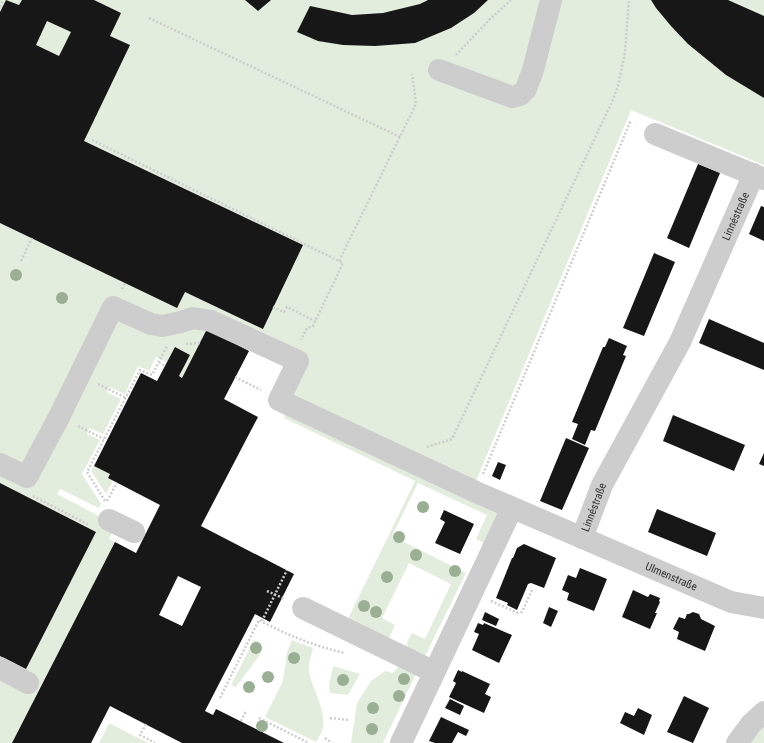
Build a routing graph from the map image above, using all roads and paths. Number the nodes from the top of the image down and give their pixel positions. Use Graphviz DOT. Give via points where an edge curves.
graph roads {
  1 [pos="3,0"];
  2 [pos="511,0"];
  3 [pos="551,0"];
  4 [pos="629,0"];
  5 [pos="0,7"];
  6 [pos="149,18"];
  7 [pos="439,70"];
  8 [pos="412,74"];
  9 [pos="631,120"];
  10 [pos="655,134"];
  11 [pos="400,137"];
  12 [pos="92,140"];
  13 [pos="759,177"];
  14 [pos="32,238"];
  15 [pos="21,261"];
  16 [pos="339,261"];
  17 [pos="274,307"];
  18 [pos="315,321"];
  19 [pos="200,343"];
  20 [pos="182,344"];
  21 [pos="175,345"];
  22 [pos="299,345"];
  23 [pos="158,362"];
  24 [pos="165,366"];
  25 [pos="235,377"];
  26 [pos="116,393"];
  27 [pos="126,398"];
  28 [pos="279,400"];
  29 [pos="95,434"];
  30 [pos="104,439"];
  31 [pos="428,446"];
  32 [pos="0,464"];
  33 [pos="481,480"];
  34 [pos="117,483"];
  35 [pos="31,495"];
  36 [pos="512,508"];
  37 [pos="109,520"];
  38 [pos="134,532"];
  39 [pos="582,538"];
  40 [pos="287,570"];
  41 [pos="532,590"];
  42 [pos="267,591"];
  43 [pos="275,595"];
  44 [pos="282,598"];
  45 [pos="489,600"];
  46 [pos="303,608"];
  47 [pos="764,608"];
  48 [pos="262,621"];
  49 [pos="352,654"];
  50 [pos="0,668"];
  51 [pos="434,672"];
  52 [pos="28,683"];
  53 [pos="220,698"];
  54 [pos="246,711"];
  55 [pos="764,712"];
  56 [pos="259,718"];
  57 [pos="330,718"];
  58 [pos="349,720"];
  59 [pos="241,721"];
  60 [pos="146,724"];
  61 [pos="325,738"];
  62 [pos="155,743"];
  63 [pos="309,743"];
  64 [pos="332,743"];
  65 [pos="401,743"];
  66 [pos="737,743"];
  1 -- 5 [label="path"];
  2 -- 7 [label="path"];
  3 -- 7 [label="street" via="533,70 526,89 520,95 512,96"];
  4 -- 31 [label="path" via="625,54 612,102 452,439"];
  6 -- 11 [label="path"];
  8 -- 11 [label="path" via="416,104"];
  9 -- 33 [label="path"];
  10 -- 13 [label="street"];
  11 -- 16 [label="path"];
  12 -- 16 [label="path"];
  13 -- 39 [label="street, Linnéstraße" via="680,342 602,485"];
  14 -- 15 [label="path"];
  16 -- 18 [label="path" via="343,263"];
  17 -- 18 [label="path" via="284,312 287,307"];
  18 -- 22 [label="path" via="313,326 307,328"];
  19 -- 20 [label="path"];
  21 -- 23 [label="path" via="167,346"];
  23 -- 24 [label="path"];
  23 -- 27 [label="path" via="152,375 140,370"];
  25 -- 28 [label="path"];
  26 -- 27 [label="path"];
  27 -- 30 [label="path"];
  28 -- 32 [label="street" via="298,361 211,321 193,318 162,326 151,324 113,307 27,477"];
  28 -- 36 [label="street, Linnéstraße"];
  29 -- 30 [label="path"];
  30 -- 34 [label="path" via="87,472 106,503"];
  35 -- 37 [label="path" via="103,532"];
  36 -- 39 [label="street, Linnéstraße"];
  36 -- 51 [label="street"];
  37 -- 38 [label="street"];
  39 -- 47 [label="street, Ulmenstraße" via="731,602"];
  40 -- 43 [label="path"];
  41 -- 45 [label="path" via="522,612 518,613"];
  42 -- 43 [label="path"];
  43 -- 44 [label="path"];
  43 -- 48 [label="path"];
  46 -- 51 [label="street"];
  48 -- 49 [label="path" via="301,640"];
  48 -- 53 [label="path" via="259,620"];
  50 -- 52 [label="street"];
  51 -- 65 [label="street"];
  54 -- 59 [label="path"];
  55 -- 66 [label="street"];
  56 -- 63 [label="path"];
  57 -- 58 [label="path"];
  60 -- 62 [label="path" via="140,735"];
  61 -- 64 [label="path"];
}
